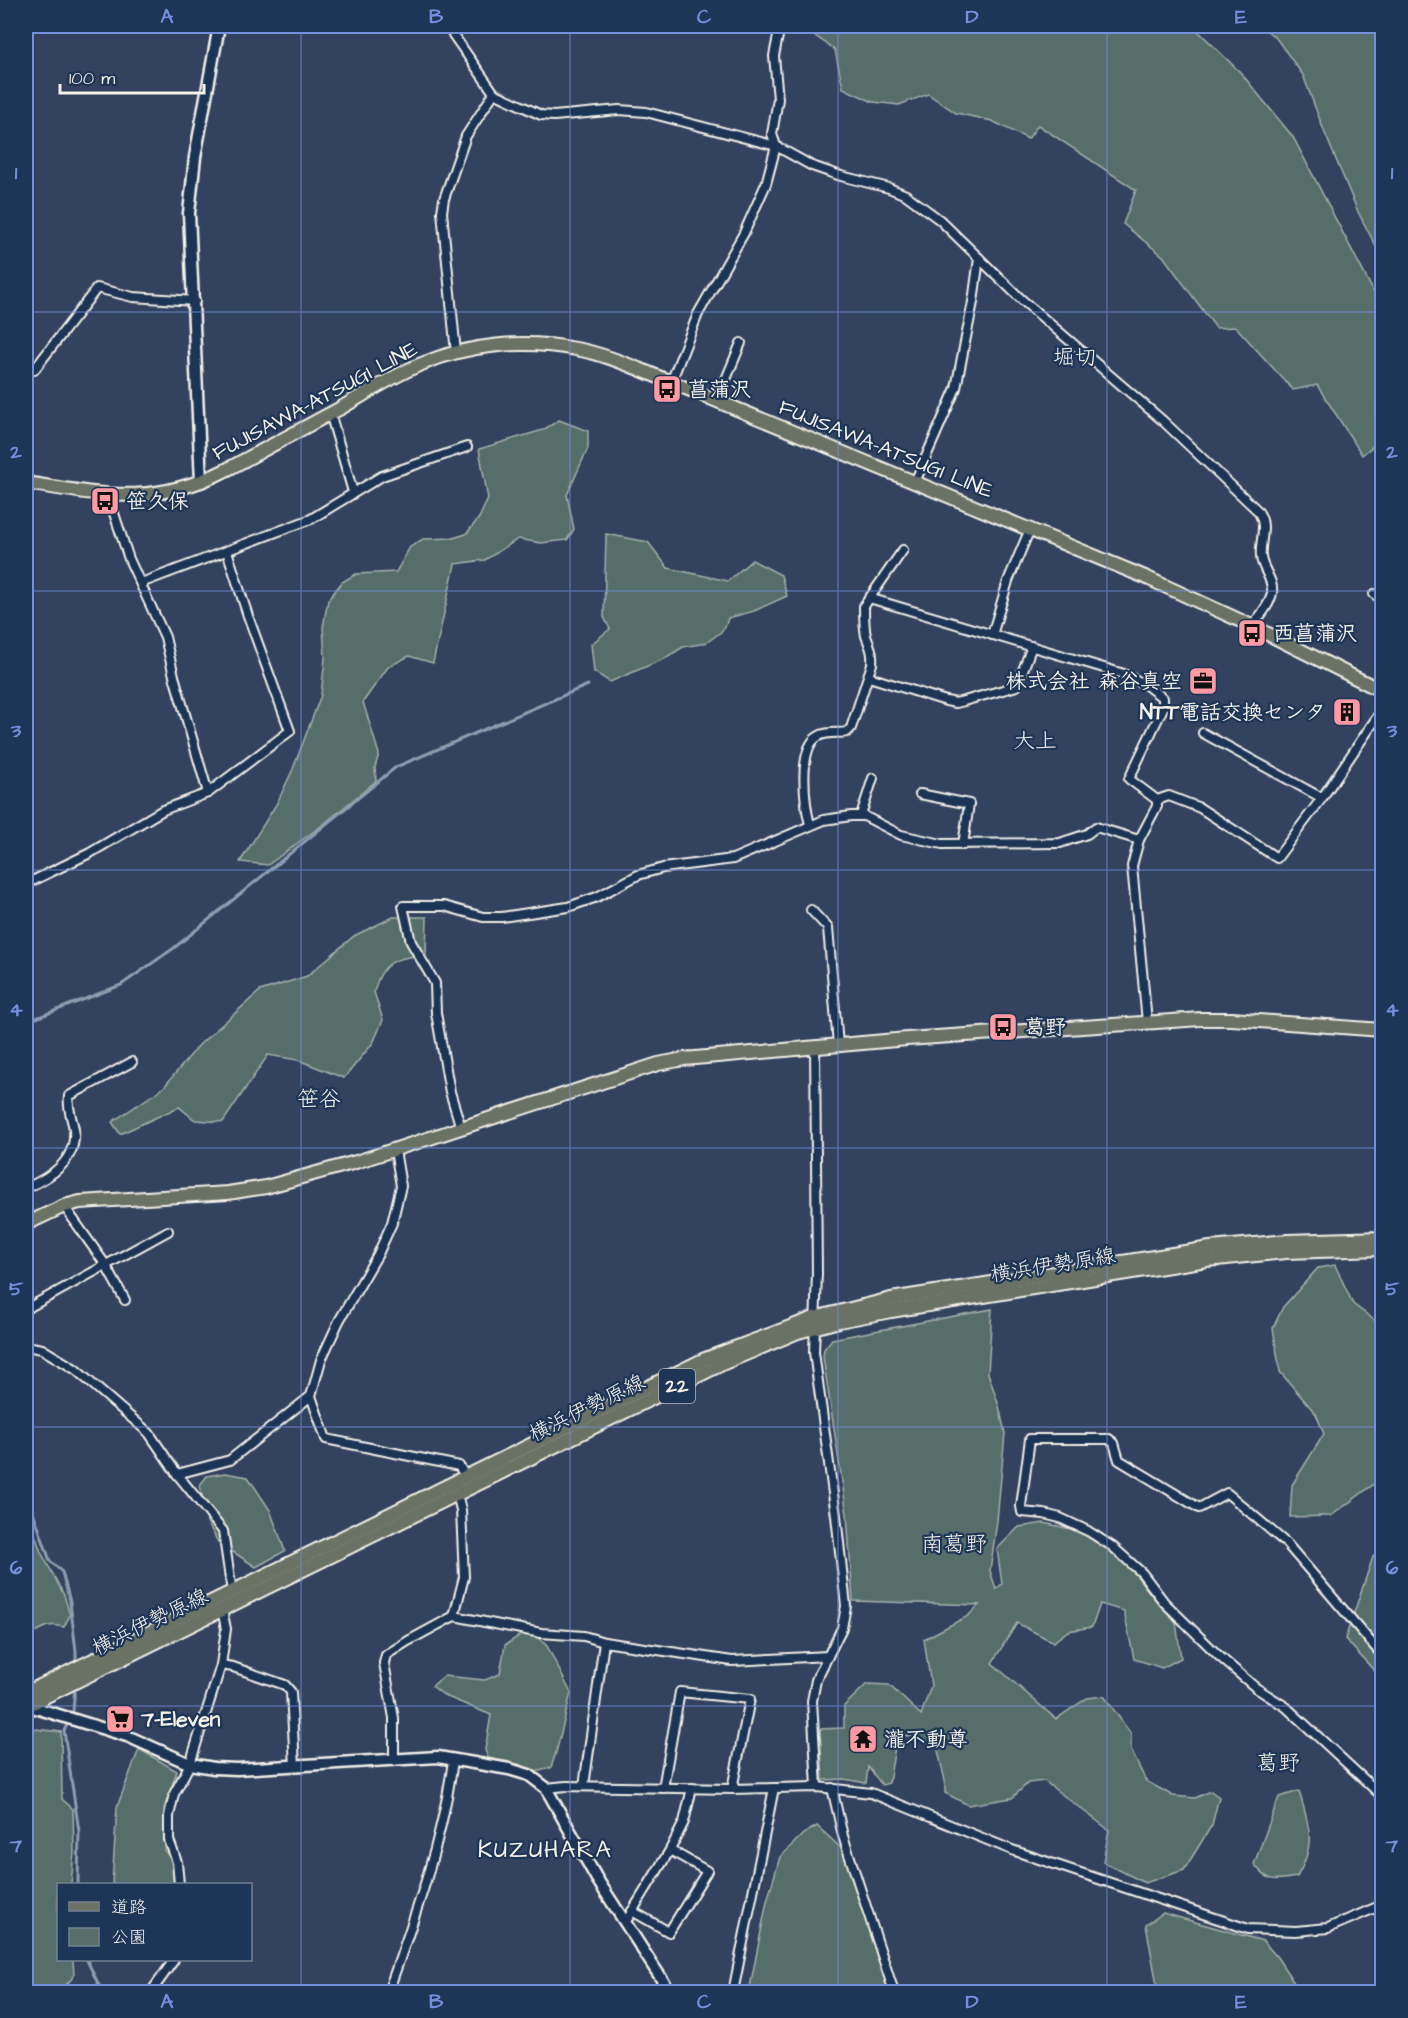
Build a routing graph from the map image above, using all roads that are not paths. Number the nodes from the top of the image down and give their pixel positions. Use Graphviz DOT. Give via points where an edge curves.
graph roads {
  1 [pos="219,26"];
  2 [pos="447,26"];
  3 [pos="780,26"];
  4 [pos="494,93"];
  5 [pos="776,146"];
  6 [pos="979,258"];
  7 [pos="195,302"];
  8 [pos="741,343"];
  9 [pos="456,353"];
  10 [pos="26,368"];
  11 [pos="671,382"];
  12 [pos="717,401"];
  13 [pos="330,413"];
  14 [pos="467,447"];
  15 [pos="201,482"];
  16 [pos="915,482"];
  17 [pos="26,483"];
  18 [pos="353,492"];
  19 [pos="108,495"];
  20 [pos="1030,529"];
  21 [pos="903,550"];
  22 [pos="227,551"];
  23 [pos="141,584"];
  24 [pos="1374,594"];
  25 [pos="869,598"];
  26 [pos="1383,599"];
  27 [pos="1252,626"];
  28 [pos="992,635"];
  29 [pos="1032,646"];
  30 [pos="869,677"];
  31 [pos="1383,691"];
  32 [pos="1383,710"];
  33 [pos="1203,733"];
  34 [pos="873,778"];
  35 [pos="208,793"];
  36 [pos="920,794"];
  37 [pos="1322,798"];
  38 [pos="1157,800"];
  39 [pos="864,816"];
  40 [pos="810,825"];
  41 [pos="1139,840"];
  42 [pos="963,845"];
  43 [pos="26,884"];
  44 [pos="811,910"];
  45 [pos="1147,1022"];
  46 [pos="1383,1030"];
  47 [pos="838,1045"];
  48 [pos="815,1047"];
  49 [pos="132,1062"];
  50 [pos="461,1128"];
  51 [pos="395,1150"];
  52 [pos="26,1188"];
  53 [pos="64,1206"];
  54 [pos="26,1209"];
  55 [pos="28,1222"];
  56 [pos="168,1231"];
  57 [pos="1383,1238"];
  58 [pos="1383,1249"];
  59 [pos="105,1264"];
  60 [pos="125,1300"];
  61 [pos="26,1309"];
  62 [pos="814,1323"];
  63 [pos="26,1346"];
  64 [pos="311,1396"];
  65 [pos="177,1474"];
  66 [pos="466,1477"];
  67 [pos="457,1494"];
  68 [pos="232,1592"];
  69 [pos="222,1609"];
  70 [pos="454,1616"];
  71 [pos="604,1642"];
  72 [pos="1383,1655"];
  73 [pos="828,1656"];
  74 [pos="220,1665"];
  75 [pos="26,1702"];
  76 [pos="453,1760"];
  77 [pos="394,1761"];
  78 [pos="190,1764"];
  79 [pos="295,1766"];
  80 [pos="584,1786"];
  81 [pos="817,1787"];
  82 [pos="546,1788"];
  83 [pos="663,1788"];
  84 [pos="692,1788"];
  85 [pos="774,1788"];
  86 [pos="832,1788"];
  87 [pos="732,1789"];
  88 [pos="1383,1796"];
  89 [pos="670,1850"];
  90 [pos="179,1883"];
  91 [pos="1383,1905"];
  92 [pos="632,1911"];
  93 [pos="625,1923"];
  94 [pos="173,1961"];
  95 [pos="151,1992"];
  96 [pos="388,1992"];
  97 [pos="670,1992"];
  98 [pos="733,1992"];
  99 [pos="894,1992"];
  1 -- 7 [label="street" via="191,189"];
  2 -- 4 [label="street"];
  3 -- 5 [label="street" via="774,56 778,99 772,134"];
  4 -- 5 [label="street" via="541,115 646,112"];
  4 -- 9 [label="street" via="466,136 443,205"];
  5 -- 6 [label="street" via="812,166 906,195 940,220"];
  5 -- 11 [label="street" via="766,184 698,314"];
  6 -- 16 [label="street" via="956,388"];
  6 -- 27 [label="street" via="1162,420 1261,516 1261,561 1272,593"];
  7 -- 10 [label="street" via="133,297 97,288 34,370"];
  7 -- 15 [label="street"];
  8 -- 12 [label="street"];
  9 -- 11 [label="main road, FUJISAWA-ATSUGI LINE" via="510,345 560,346 604,356"];
  9 -- 13 [label="main road, FUJISAWA-ATSUGI LINE" via="417,366"];
  11 -- 12 [label="main road, FUJISAWA-ATSUGI LINE"];
  12 -- 16 [label="main road, FUJISAWA-ATSUGI LINE"];
  13 -- 15 [label="main road, FUJISAWA-ATSUGI LINE"];
  13 -- 18 [label="street"];
  14 -- 18 [label="street" via="382,476"];
  15 -- 19 [label="main road, FUJISAWA-ATSUGI LINE" via="152,495"];
  16 -- 20 [label="main road, FUJISAWA-ATSUGI LINE"];
  17 -- 19 [label="main road, FUJISAWA-ATSUGI LINE"];
  18 -- 22 [label="street" via="311,519"];
  19 -- 23 [label="street"];
  20 -- 27 [label="main road, FUJISAWA-ATSUGI LINE"];
  20 -- 28 [label="street" via="1008,581"];
  21 -- 25 [label="street"];
  22 -- 23 [label="street"];
  22 -- 35 [label="street" via="290,731"];
  23 -- 35 [label="street" via="165,637"];
  24 -- 26 [label="street"];
  25 -- 28 [label="street"];
  25 -- 30 [label="street" via="864,606 873,654"];
  27 -- 31 [label="main road, FUJISAWA-ATSUGI LINE"];
  28 -- 29 [label="street"];
  29 -- 30 [label="street" via="1017,686 956,703"];
  29 -- 38 [label="street" via="1135,679 1163,698 1159,719 1129,779"];
  30 -- 40 [label="street" via="851,729 818,736 809,744 804,787"];
  32 -- 37 [label="street"];
  33 -- 37 [label="street"];
  34 -- 39 [label="street"];
  35 -- 43 [label="street" via="163,810 90,853"];
  36 -- 42 [label="street" via="969,804"];
  37 -- 38 [label="street" via="1276,858 1200,808 1169,796"];
  38 -- 41 [label="street"];
  39 -- 40 [label="street"];
  39 -- 42 [label="street" via="904,836"];
  40 -- 50 [label="street" via="734,860 663,868 638,875 568,907 483,917 444,906 403,906 411,942 435,983 448,1081"];
  41 -- 42 [label="street" via="1096,827 1060,843"];
  41 -- 45 [label="street" via="1132,866"];
  44 -- 47 [label="street" via="828,928"];
  45 -- 46 [label="main road" via="1232,1019"];
  45 -- 47 [label="main road"];
  47 -- 48 [label="main road"];
  48 -- 50 [label="main road" via="658,1064"];
  48 -- 62 [label="street"];
  49 -- 52 [label="street" via="69,1096 74,1131 70,1155 52,1174"];
  50 -- 51 [label="main road"];
  51 -- 53 [label="main road" via="266,1187"];
  51 -- 64 [label="street" via="401,1186 392,1223 339,1321 321,1360"];
  53 -- 55 [label="main road"];
  53 -- 59 [label="street"];
  54 -- 55 [label="street"];
  56 -- 59 [label="street"];
  57 -- 62 [label="main road, 横浜伊勢原線 / 22" via="1287,1240 1210,1248 891,1299"];
  58 -- 62 [label="main road, 横浜伊勢原線 / 22" via="1207,1260"];
  59 -- 60 [label="street"];
  59 -- 61 [label="street"];
  62 -- 66 [label="main road, 横浜伊勢原線 / 22" via="705,1359"];
  62 -- 67 [label="main road, 横浜伊勢原線 / 22"];
  62 -- 73 [label="street" via="814,1352 846,1606 842,1628"];
  63 -- 65 [label="street" via="42,1349 106,1394 149,1433"];
  64 -- 65 [label="street" via="230,1460"];
  64 -- 66 [label="street" via="326,1439 459,1466"];
  65 -- 68 [label="street" via="224,1531"];
  66 -- 68 [label="main road, 横浜伊勢原線 / 22"];
  67 -- 69 [label="main road, 横浜伊勢原線 / 22"];
  67 -- 70 [label="street" via="464,1577"];
  68 -- 75 [label="main road, 横浜伊勢原線 / 22"];
  69 -- 74 [label="street" via="226,1629"];
  69 -- 75 [label="main road, 横浜伊勢原線 / 22"];
  70 -- 71 [label="street"];
  70 -- 77 [label="street" via="386,1655 384,1664 394,1718"];
  71 -- 73 [label="street" via="732,1661"];
  71 -- 80 [label="street"];
  72 -- 88 [label="street" via="1287,1544 1227,1493 1199,1508 1119,1460 1109,1439 1030,1439 1022,1512 1060,1518 1113,1547 1220,1656 1256,1688 1286,1707"];
  73 -- 81 [label="street" via="816,1680 812,1701"];
  74 -- 78 [label="street"];
  74 -- 79 [label="street" via="285,1685 291,1692"];
  75 -- 78 [label="street" via="127,1736"];
  76 -- 77 [label="street" via="438,1757"];
  76 -- 82 [label="street" via="529,1775"];
  76 -- 96 [label="street" via="449,1796 411,1929"];
  77 -- 79 [label="street"];
  78 -- 79 [label="street" via="237,1769"];
  78 -- 90 [label="street" via="174,1794 169,1816"];
  80 -- 82 [label="street"];
  80 -- 83 [label="street"];
  81 -- 85 [label="street"];
  81 -- 86 [label="street"];
  82 -- 93 [label="street"];
  83 -- 84 [label="street"];
  83 -- 87 [label="street" via="680,1692 750,1699"];
  84 -- 87 [label="street"];
  84 -- 89 [label="street" via="684,1822"];
  85 -- 87 [label="street"];
  85 -- 98 [label="street"];
  86 -- 91 [label="street" via="871,1793 1012,1850 1248,1929 1328,1928"];
  86 -- 99 [label="street" via="843,1836"];
  89 -- 92 [label="street"];
  89 -- 92 [label="street" via="706,1871 669,1932"];
  92 -- 93 [label="street"];
  93 -- 97 [label="street"];
  94 -- 95 [label="street"];
}
